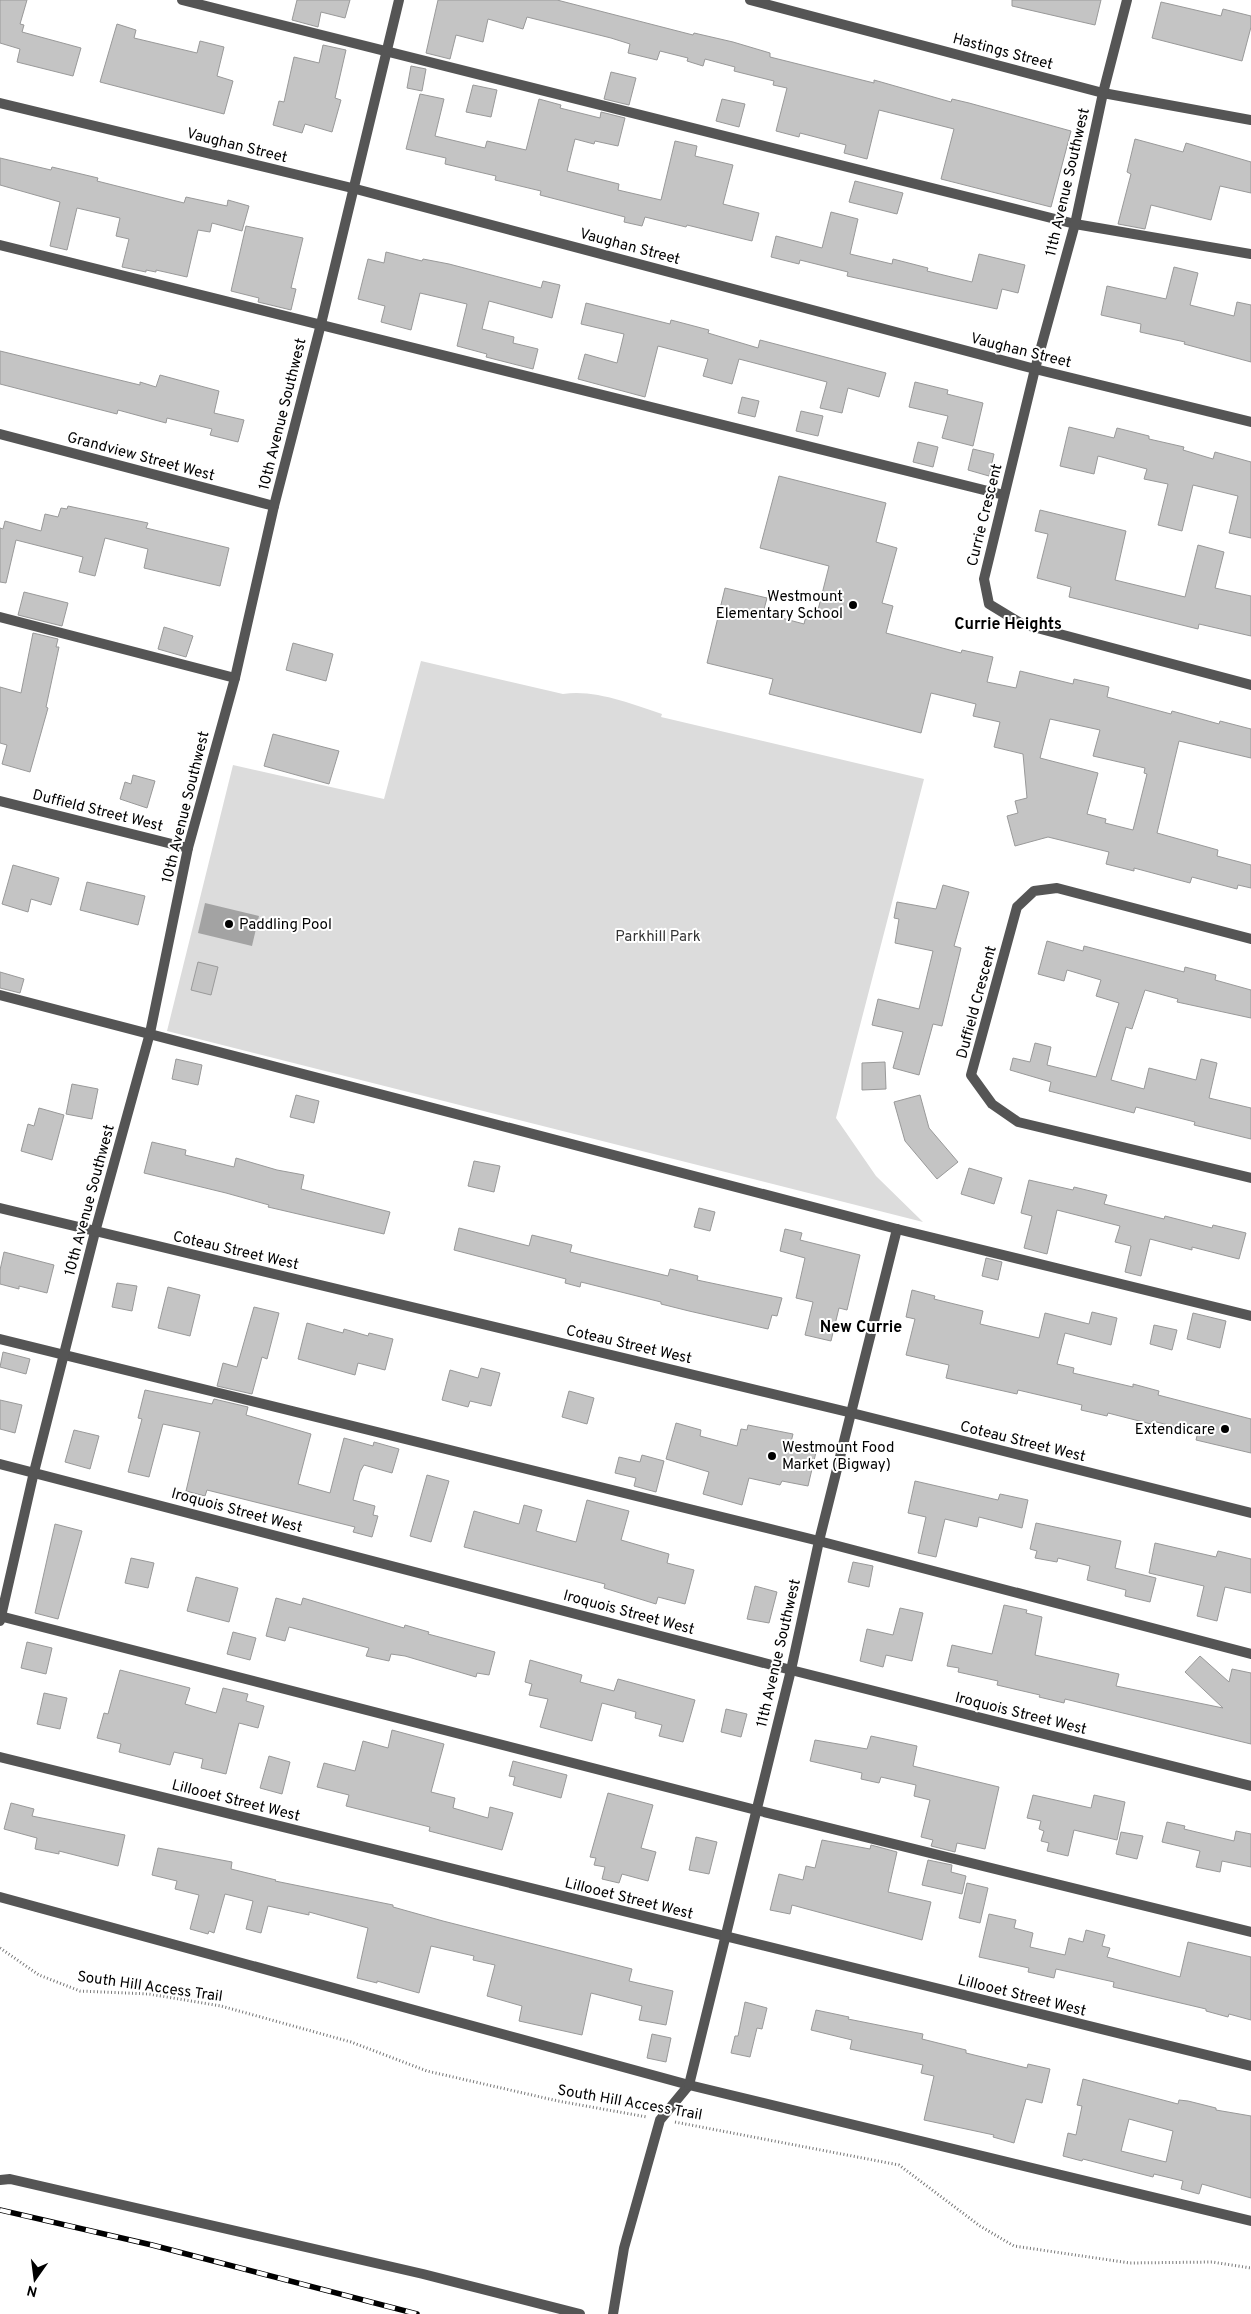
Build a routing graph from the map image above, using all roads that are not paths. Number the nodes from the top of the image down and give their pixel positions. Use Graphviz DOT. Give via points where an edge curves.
graph roads {
  1 [pos="182,0"];
  2 [pos="399,0"];
  3 [pos="750,0"];
  4 [pos="1126,0"];
  5 [pos="386,51"];
  6 [pos="1103,93"];
  7 [pos="0,103"];
  8 [pos="1251,120"];
  9 [pos="352,188"];
  10 [pos="1075,224"];
  11 [pos="0,245"];
  12 [pos="1251,254"];
  13 [pos="321,324"];
  14 [pos="1035,369"];
  15 [pos="1251,422"];
  16 [pos="0,434"];
  17 [pos="1004,495"];
  18 [pos="274,506"];
  19 [pos="0,617"];
  20 [pos="235,678"];
  21 [pos="1251,685"];
  22 [pos="0,800"];
  23 [pos="188,848"];
  24 [pos="1251,939"];
  25 [pos="0,995"];
  26 [pos="150,1033"];
  27 [pos="1251,1178"];
  28 [pos="0,1208"];
  29 [pos="897,1229"];
  30 [pos="95,1232"];
  31 [pos="1251,1316"];
  32 [pos="0,1339"];
  33 [pos="64,1355"];
  34 [pos="852,1413"];
  35 [pos="0,1464"];
  36 [pos="34,1472"];
  37 [pos="1251,1513"];
  38 [pos="819,1540"];
  39 [pos="0,1618"];
  40 [pos="1251,1654"];
  41 [pos="791,1670"];
  42 [pos="0,1757"];
  43 [pos="1251,1786"];
  44 [pos="756,1810"];
  45 [pos="0,1897"];
  46 [pos="1251,1932"];
  47 [pos="726,1938"];
  48 [pos="1251,2066"];
  49 [pos="689,2085"];
  50 [pos="0,2180"];
  51 [pos="1251,2221"];
  52 [pos="580,2314"];
  53 [pos="613,2314"];
  1 -- 5 [label="street"];
  2 -- 5 [label="street, 10th Avenue Southwest"];
  3 -- 6 [label="street, Hastings Street"];
  4 -- 6 [label="street, 11th Avenue Southwest"];
  5 -- 9 [label="street, 10th Avenue Southwest"];
  5 -- 10 [label="street"];
  6 -- 8 [label="street, Hastings Street"];
  6 -- 10 [label="street, 11th Avenue Southwest"];
  7 -- 9 [label="street, Vaughan Street"];
  9 -- 13 [label="street, 10th Avenue Southwest"];
  9 -- 14 [label="street, Vaughan Street"];
  10 -- 12 [label="street"];
  10 -- 14 [label="street, 11th Avenue Southwest"];
  11 -- 13 [label="street"];
  13 -- 17 [label="street"];
  13 -- 18 [label="street, 10th Avenue Southwest"];
  14 -- 15 [label="street, Vaughan Street"];
  14 -- 17 [label="street, Currie Crescent"];
  16 -- 18 [label="street, Grandview Street West"];
  17 -- 21 [label="street, Currie Crescent" via="984,579 989,604 1022,624"];
  18 -- 20 [label="street, 10th Avenue Southwest"];
  19 -- 20 [label="street"];
  20 -- 23 [label="street, 10th Avenue Southwest"];
  22 -- 23 [label="street, Duffield Street West"];
  23 -- 26 [label="street, 10th Avenue Southwest"];
  24 -- 27 [label="street, Duffield Crescent" via="1057,888 1034,891 1017,907 971,1075 992,1104 1018,1122"];
  25 -- 26 [label="street"];
  26 -- 29 [label="street"];
  26 -- 30 [label="street, 10th Avenue Southwest"];
  28 -- 30 [label="street, Coteau Street West"];
  29 -- 31 [label="street"];
  29 -- 34 [label="street, 11th Avenue Southwest"];
  30 -- 33 [label="street, 10th Avenue Southwest"];
  30 -- 34 [label="street, Coteau Street West"];
  32 -- 33 [label="street"];
  33 -- 36 [label="street, 10th Avenue Southwest"];
  33 -- 38 [label="street"];
  34 -- 37 [label="street, Coteau Street West"];
  34 -- 38 [label="street, 11th Avenue Southwest"];
  35 -- 36 [label="street, Iroquois Street West"];
  36 -- 39 [label="street, 10th Avenue Southwest"];
  36 -- 41 [label="street, Iroquois Street West"];
  38 -- 40 [label="street"];
  38 -- 41 [label="street, 11th Avenue Southwest"];
  39 -- 44 [label="street"];
  41 -- 43 [label="street, Iroquois Street West"];
  41 -- 44 [label="street, 11th Avenue Southwest"];
  42 -- 47 [label="street, Lillooet Street West"];
  44 -- 46 [label="street"];
  44 -- 47 [label="street, 11th Avenue Southwest"];
  45 -- 49 [label="street"];
  47 -- 48 [label="street, Lillooet Street West"];
  47 -- 49 [label="street, 11th Avenue Southwest"];
  49 -- 51 [label="street"];
  49 -- 53 [label="street" via="660,2120 624,2248"];
  50 -- 52 [label="street" via="10,2179 404,2269"];
}
